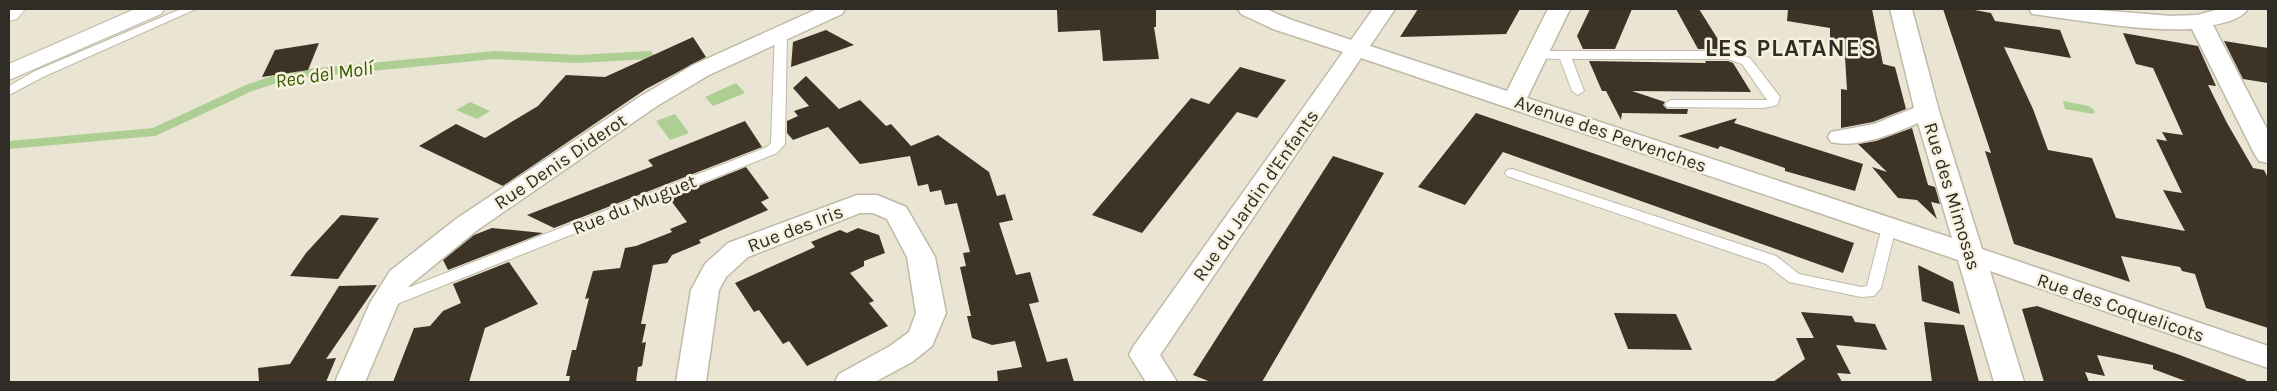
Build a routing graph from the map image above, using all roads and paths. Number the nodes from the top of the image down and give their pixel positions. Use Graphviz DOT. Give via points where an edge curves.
graph roads {
  1 [pos="14,9"];
  2 [pos="153,9"];
  3 [pos="190,9"];
  4 [pos="834,9"];
  5 [pos="1249,9"];
  6 [pos="1384,9"];
  7 [pos="1559,9"];
  8 [pos="1901,9"];
  9 [pos="2040,9"];
  10 [pos="2237,9"];
  11 [pos="9,14"];
  12 [pos="2200,22"];
  13 [pos="781,32"];
  14 [pos="1358,49"];
  15 [pos="1536,55"];
  16 [pos="1565,55"];
  17 [pos="9,73"];
  18 [pos="9,91"];
  19 [pos="1578,91"];
  20 [pos="1514,101"];
  21 [pos="1671,104"];
  22 [pos="1927,111"];
  23 [pos="1840,137"];
  24 [pos="2268,155"];
  25 [pos="1512,173"];
  26 [pos="1889,227"];
  27 [pos="1973,256"];
  28 [pos="384,303"];
  29 [pos="2268,357"];
  30 [pos="350,382"];
  31 [pos="691,382"];
  32 [pos="850,382"];
  33 [pos="1162,382"];
  34 [pos="2010,382"];
  1 -- 11 [label="main road"];
  2 -- 17 [label="main road"];
  3 -- 18 [label="lane" via="39,74"];
  4 -- 13 [label="street, Rue Denis Diderot"];
  5 -- 14 [label="street, Avenue des Pervenches" via="1282,24"];
  6 -- 14 [label="street, Rue du Jardin d'Enfants"];
  7 -- 15 [label="street"];
  8 -- 22 [label="street, Rue des Mimosas"];
  9 -- 12 [label="street" via="2125,19"];
  10 -- 12 [label="street" via="2228,16"];
  12 -- 24 [label="street"];
  13 -- 28 [label="street, Rue Denis Diderot" via="701,70 649,101 466,226 400,278"];
  13 -- 28 [label="lane, Rue du Muguet" via="778,144 772,150"];
  14 -- 20 [label="street, Avenue des Pervenches"];
  14 -- 33 [label="street, Rue du Jardin d'Enfants" via="1144,355"];
  15 -- 16 [label="lane"];
  15 -- 20 [label="street"];
  16 -- 19 [label="lane"];
  16 -- 21 [label="lane" via="1734,56 1746,61 1774,97 1773,102 1764,104"];
  20 -- 26 [label="street, Avenue des Pervenches"];
  22 -- 23 [label="street" via="1880,130"];
  22 -- 27 [label="street, Rue des Mimosas"];
  25 -- 26 [label="lane" via="1771,260 1794,278 1861,292 1874,288"];
  26 -- 27 [label="street, Avenue des Pervenches"];
  27 -- 29 [label="street, Rue des Coquelicots"];
  27 -- 34 [label="street, Rue des Mimosas"];
  28 -- 30 [label="street, Rue Denis Diderot"];
  31 -- 32 [label="street, Rue des Iris" via="705,290 716,271 738,250 857,204 877,204 897,213 921,257 931,313 921,338 901,354"];
}
